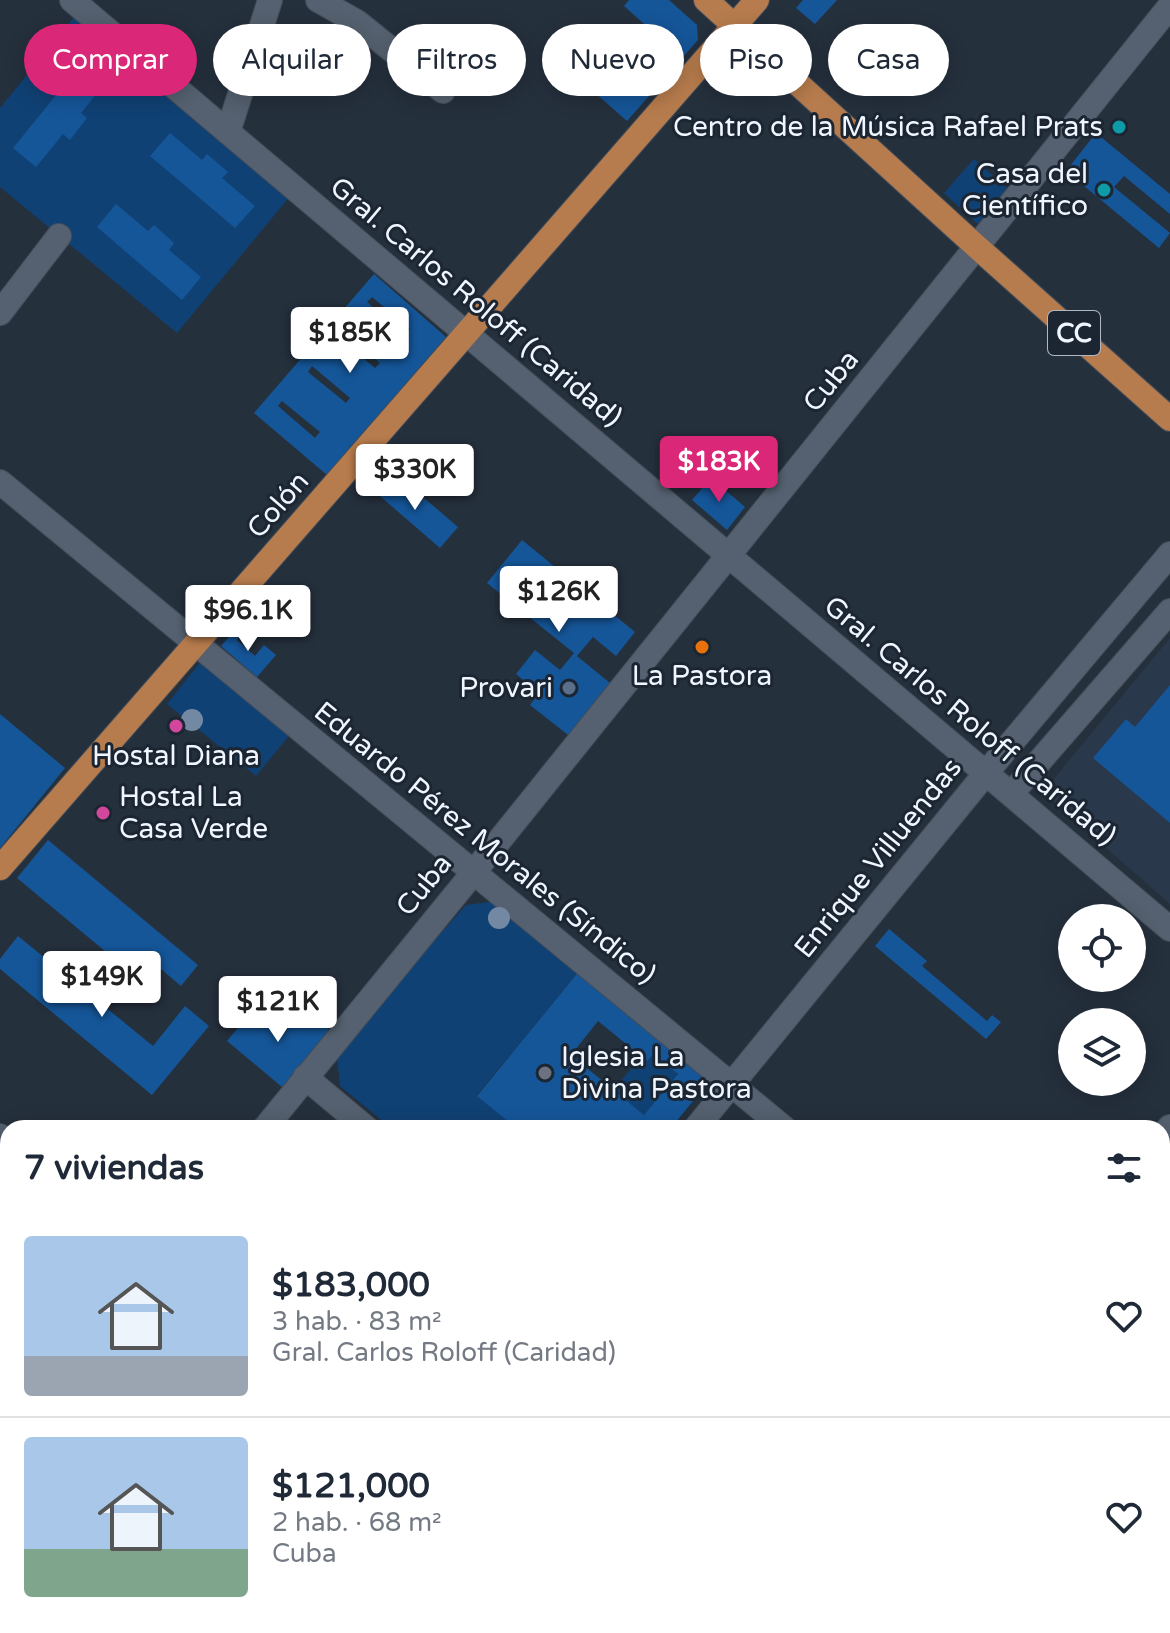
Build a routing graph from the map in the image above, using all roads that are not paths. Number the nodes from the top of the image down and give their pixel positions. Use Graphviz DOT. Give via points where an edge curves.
graph roads {
  1 [pos="72,0"];
  2 [pos="270,0"];
  3 [pos="318,0"];
  4 [pos="706,0"];
  5 [pos="757,0"];
  6 [pos="1170,6"];
  7 [pos="733,24"];
  8 [pos="737,24"];
  9 [pos="387,46"];
  10 [pos="700,66"];
  11 [pos="812,96"];
  12 [pos="228,132"];
  13 [pos="59,236"];
  14 [pos="977,247"];
  15 [pos="0,313"];
  16 [pos="467,334"];
  17 [pos="1170,419"];
  18 [pos="0,482"];
  19 [pos="1170,554"];
  20 [pos="729,555"];
  21 [pos="1170,611"];
  22 [pos="197,644"];
  23 [pos="986,773"];
  24 [pos="1011,794"];
  25 [pos="0,868"];
  26 [pos="474,872"];
  27 [pos="1170,929"];
  28 [pos="305,1077"];
  29 [pos="732,1085"];
  30 [pos="271,1120"];
  31 [pos="356,1120"];
  32 [pos="703,1120"];
  33 [pos="774,1120"];
  1 -- 12 [label="street, Gral. Carlos Roloff (Caridad)"];
  2 -- 12 [label="street"];
  3 -- 9 [label="street"];
  4 -- 7 [label="main road, CC"];
  5 -- 8 [label="main road, Colón"];
  6 -- 14 [label="street, Cuba"];
  10 -- 16 [label="main road, Colón"];
  11 -- 14 [label="main road, CC"];
  12 -- 16 [label="street, Gral. Carlos Roloff (Caridad)"];
  13 -- 15 [label="street"];
  14 -- 17 [label="main road, CC"];
  14 -- 20 [label="street, Cuba"];
  16 -- 20 [label="street, Gral. Carlos Roloff (Caridad)"];
  16 -- 22 [label="main road, Colón"];
  18 -- 22 [label="street, Eduardo Pérez Morales (Síndico)"];
  19 -- 23 [label="street, Enrique Villuendas"];
  20 -- 23 [label="street, Gral. Carlos Roloff (Caridad)"];
  20 -- 26 [label="street, Cuba"];
  21 -- 24 [label="street"];
  22 -- 25 [label="main road, Colón"];
  22 -- 26 [label="street, Eduardo Pérez Morales (Síndico)"];
  23 -- 24 [label="street, Gral. Carlos Roloff (Caridad)"];
  23 -- 29 [label="street, Enrique Villuendas"];
  24 -- 27 [label="street, Gral. Carlos Roloff (Caridad)"];
  26 -- 28 [label="street, Cuba"];
  26 -- 29 [label="street, Eduardo Pérez Morales (Síndico)"];
  28 -- 30 [label="street, Cuba"];
  28 -- 31 [label="street"];
  29 -- 32 [label="street, Enrique Villuendas"];
  29 -- 33 [label="street, Eduardo Pérez Morales (Síndico)"];
}
